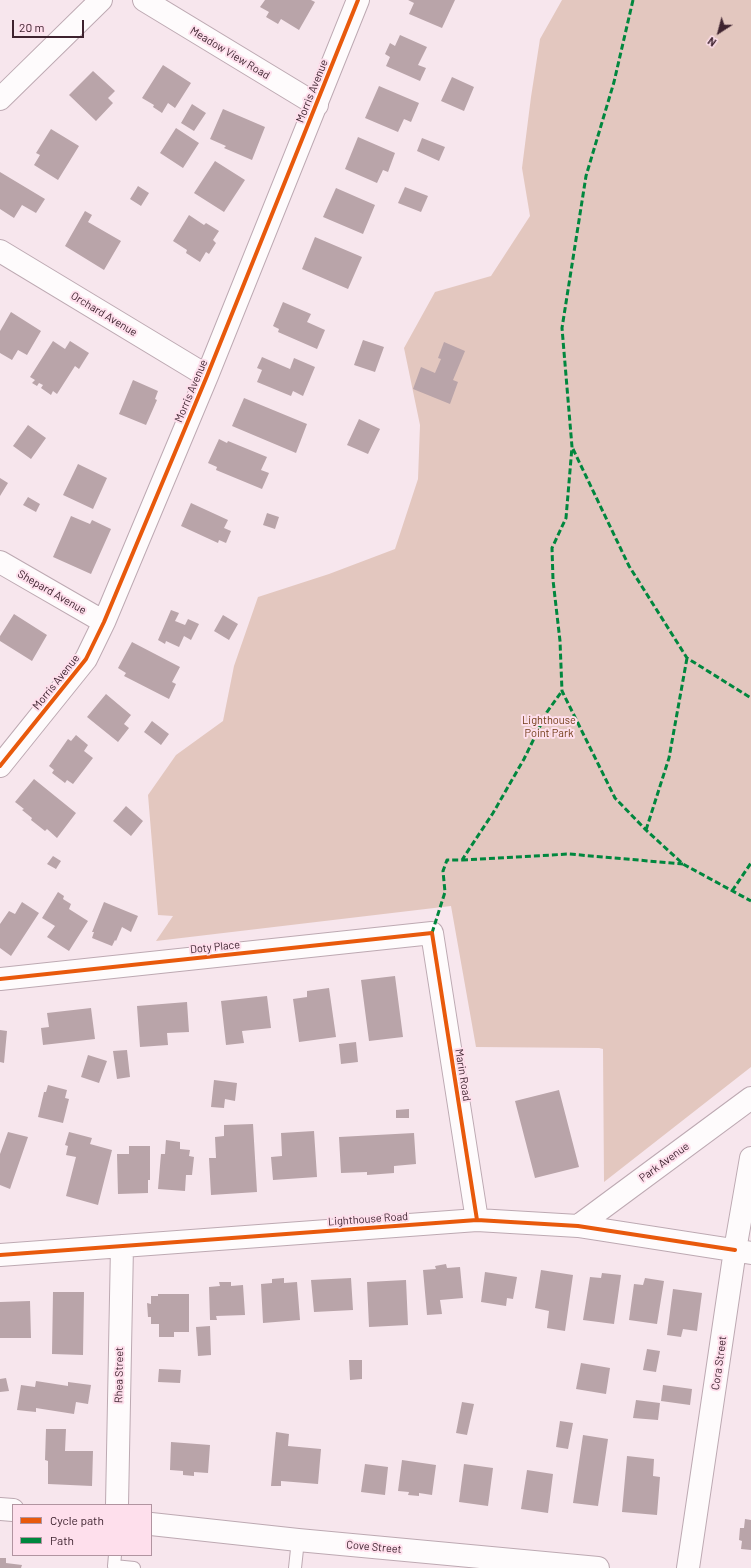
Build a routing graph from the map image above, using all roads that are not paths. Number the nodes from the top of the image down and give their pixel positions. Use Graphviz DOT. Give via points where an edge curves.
graph roads {
  1 [pos="101,0"];
  2 [pos="144,0"];
  3 [pos="358,0"];
  4 [pos="0,99"];
  5 [pos="317,106"];
  6 [pos="0,251"];
  7 [pos="207,376"];
  8 [pos="0,562"];
  9 [pos="104,622"];
  10 [pos="0,766"];
  11 [pos="432,933"];
  12 [pos="0,979"];
  13 [pos="751,1098"];
  14 [pos="751,1158"];
  15 [pos="477,1220"];
  16 [pos="578,1226"];
  17 [pos="122,1246"];
  18 [pos="743,1251"];
  19 [pos="0,1255"];
  20 [pos="117,1504"];
  21 [pos="0,1509"];
  22 [pos="12,1510"];
  23 [pos="152,1524"];
  24 [pos="298,1540"];
  25 [pos="114,1563"];
  26 [pos="130,1568"];
  27 [pos="134,1568"];
  28 [pos="294,1568"];
  29 [pos="598,1568"];
  30 [pos="688,1568"];
  1 -- 4 [label="street"];
  2 -- 5 [label="street, Meadow View Road"];
  3 -- 5 [label="street, Morris Avenue"];
  5 -- 7 [label="street, Morris Avenue"];
  6 -- 7 [label="street, Orchard Avenue"];
  7 -- 9 [label="street, Morris Avenue"];
  8 -- 9 [label="street, Shepard Avenue"];
  9 -- 10 [label="street, Morris Avenue" via="86,659"];
  11 -- 12 [label="street, Doty Place"];
  11 -- 15 [label="street, Marin Road"];
  13 -- 16 [label="street, Park Avenue"];
  14 -- 18 [label="street, Cora Street"];
  15 -- 16 [label="street, Lighthouse Road"];
  15 -- 17 [label="street, Lighthouse Road"];
  16 -- 18 [label="street, Lighthouse Road"];
  17 -- 19 [label="street, Lighthouse Road"];
  17 -- 20 [label="street, Rhea Street"];
  18 -- 30 [label="street, Cora Street"];
  21 -- 22 [label="street"];
  23 -- 24 [label="street, Cove Street"];
  24 -- 28 [label="lane"];
  24 -- 29 [label="street, Cove Street"];
  25 -- 26 [label="lane"];
  26 -- 27 [label="lane"];
}
